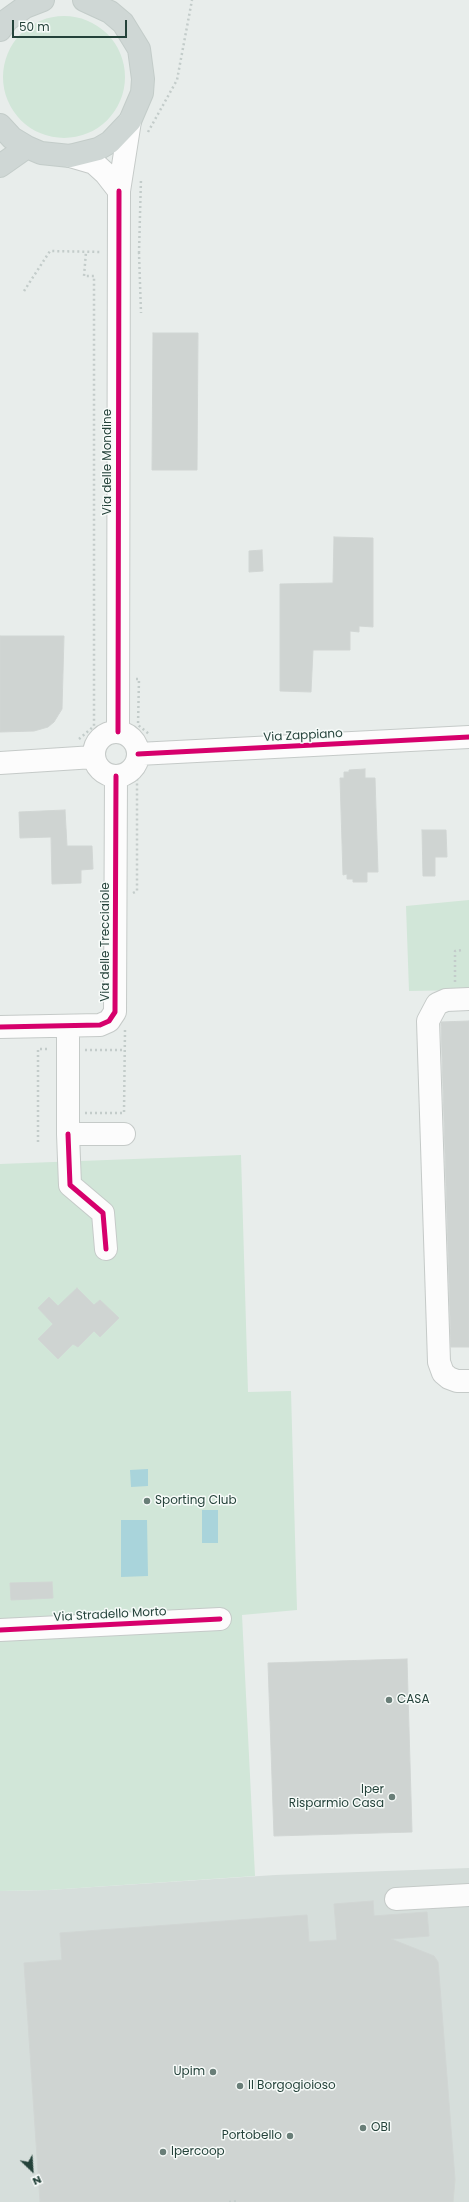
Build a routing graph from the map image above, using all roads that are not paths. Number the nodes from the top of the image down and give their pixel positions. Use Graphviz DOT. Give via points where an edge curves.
graph roads {
  1 [pos="43,0"];
  2 [pos="84,0"];
  3 [pos="121,0"];
  4 [pos="123,23"];
  5 [pos="0,30"];
  6 [pos="130,121"];
  7 [pos="0,125"];
  8 [pos="27,148"];
  9 [pos="70,156"];
  10 [pos="0,166"];
  11 [pos="119,191"];
  12 [pos="118,732"];
  13 [pos="469,737"];
  14 [pos="94,757"];
  15 [pos="143,761"];
  16 [pos="0,763"];
  17 [pos="116,776"];
  18 [pos="462,999"];
  19 [pos="68,1026"];
  20 [pos="0,1028"];
  21 [pos="68,1134"];
  22 [pos="124,1134"];
  23 [pos="106,1249"];
  24 [pos="469,1381"];
  25 [pos="220,1619"];
  26 [pos="0,1630"];
  27 [pos="469,1895"];
  28 [pos="396,1899"];
  1 -- 5 [label="main road" via="25,7 7,20"];
  2 -- 4 [label="main road" via="110,12"];
  3 -- 4 [label="main road"];
  4 -- 6 [label="main road" via="135,42 142,64 142,94"];
  6 -- 9 [label="main road" via="104,145 84,154"];
  6 -- 11 [label="street, Via delle Mondine"];
  7 -- 8 [label="main road" via="12,138"];
  8 -- 9 [label="main road" via="41,153"];
  8 -- 10 [label="main road"];
  9 -- 11 [label="street" via="94,163"];
  11 -- 12 [label="street, Via delle Mondine" via="130,253 117,678"];
  12 -- 14 [label="street" via="100,739"];
  12 -- 15 [label="street" via="130,737"];
  13 -- 15 [label="street, Via Zappiano"];
  14 -- 16 [label="street"];
  14 -- 17 [label="street" via="104,773"];
  15 -- 17 [label="street" via="123,775"];
  17 -- 19 [label="street, Via delle Trecciaiole" via="115,1012 109,1021 100,1025"];
  18 -- 24 [label="street" via="446,1000 437,1004 428,1022 439,1362 443,1373 449,1378"];
  19 -- 20 [label="street, Via delle Trecciaiole"];
  19 -- 21 [label="street"];
  21 -- 22 [label="street"];
  21 -- 23 [label="street" via="70,1185 103,1213"];
  25 -- 26 [label="street, Via Stradello Morto"];
  27 -- 28 [label="street"];
}
